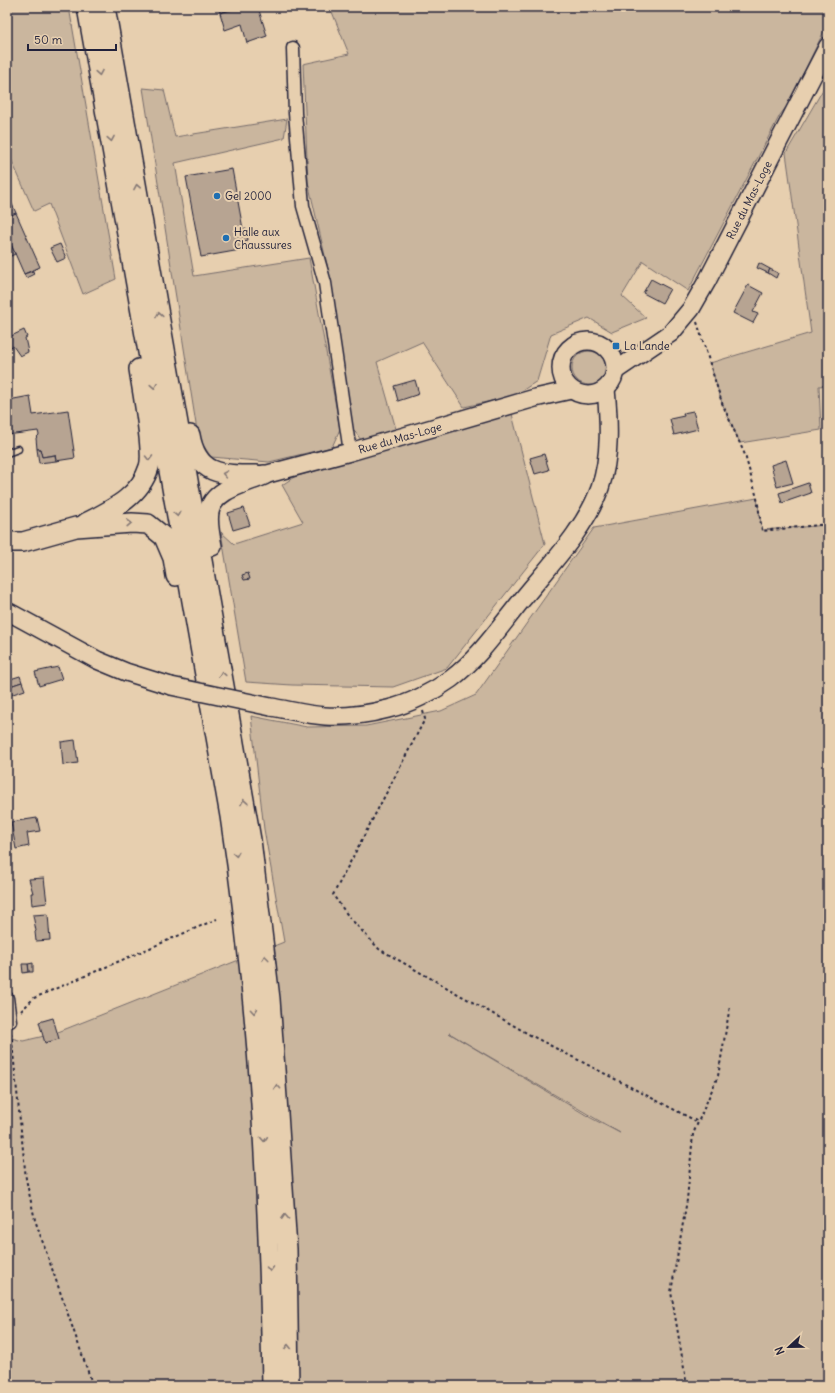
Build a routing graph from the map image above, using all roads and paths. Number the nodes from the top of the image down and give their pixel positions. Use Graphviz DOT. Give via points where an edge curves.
graph roads {
  1 [pos="87,7"];
  2 [pos="105,7"];
  3 [pos="828,46"];
  4 [pos="293,48"];
  5 [pos="135,278"];
  6 [pos="691,309"];
  7 [pos="657,344"];
  8 [pos="610,352"];
  9 [pos="166,353"];
  10 [pos="615,371"];
  11 [pos="561,372"];
  12 [pos="606,389"];
  13 [pos="571,390"];
  14 [pos="588,396"];
  15 [pos="535,398"];
  16 [pos="608,414"];
  17 [pos="18,449"];
  18 [pos="350,452"];
  19 [pos="7,453"];
  20 [pos="264,475"];
  21 [pos="828,524"];
  22 [pos="76,528"];
  23 [pos="15,542"];
  24 [pos="7,555"];
  25 [pos="7,611"];
  26 [pos="218,648"];
  27 [pos="421,696"];
  28 [pos="230,816"];
  29 [pos="218,919"];
  30 [pos="7,998"];
  31 [pos="730,1006"];
  32 [pos="8,1022"];
  33 [pos="698,1122"];
  34 [pos="828,1384"];
  35 [pos="93,1386"];
  36 [pos="272,1386"];
  37 [pos="289,1386"];
  38 [pos="687,1386"];
  39 [pos="806,1386"];
  1 -- 5 [label="highway, one-way"];
  9 -- 2 [label="highway, one-way"];
  3 -- 6 [label="main road, Rue du Mas-Loge"];
  4 -- 18 [label="street" via="295,113 303,206 325,283"];
  5 -- 22 [label="highway, one-way" via="131,303 150,466 130,497 112,510"];
  5 -- 28 [label="highway, one-way"];
  6 -- 7 [label="main road, Rue du Mas-Loge" via="671,333"];
  6 -- 21 [label="path" via="700,328 722,403 745,455 757,498 762,530"];
  7 -- 8 [label="main road, Rue du Mas-Loge"];
  7 -- 10 [label="main road, Rue du Mas-Loge"];
  8 -- 10 [label="main road"];
  8 -- 11 [label="main road" via="597,343 578,343 566,352 561,363"];
  20 -- 9 [label="highway, one-way" via="224,475 209,469 198,458 191,441 182,392"];
  9 -- 26 [label="highway"];
  10 -- 12 [label="main road" via="613,380"];
  11 -- 13 [label="main road"];
  11 -- 15 [label="main road, Rue du Mas-Loge"];
  12 -- 14 [label="main road"];
  12 -- 16 [label="main road"];
  13 -- 14 [label="main road"];
  13 -- 15 [label="main road, Rue du Mas-Loge"];
  14 -- 16 [label="main road"];
  15 -- 18 [label="main road, Rue du Mas-Loge"];
  16 -- 27 [label="main road" via="606,468 590,511 475,658 450,680"];
  17 -- 19 [label="lane"];
  18 -- 20 [label="main road, Rue du Mas-Loge"];
  20 -- 26 [label="highway" via="223,492 212,501 209,512 209,528 221,605"];
  22 -- 23 [label="highway"];
  22 -- 28 [label="highway, one-way" via="148,524 164,537 173,558 209,748"];
  23 -- 24 [label="highway"];
  25 -- 27 [label="main road, bridge" via="97,660 126,672 171,686 272,707 325,716 389,709"];
  37 -- 26 [label="highway, one-way" via="286,1249 270,999 251,840"];
  27 -- 33 [label="path" via="425,719 333,895 349,917 379,948 532,1036"];
  28 -- 36 [label="highway, one-way" via="254,999 270,1252"];
  29 -- 32 [label="path" via="34,998"];
  30 -- 32 [label="street"];
  31 -- 33 [label="path" via="718,1076"];
  32 -- 35 [label="path" via="26,1180 35,1220"];
  33 -- 38 [label="path" via="693,1134 687,1200 671,1292"];
  34 -- 39 [label="path"];
}
